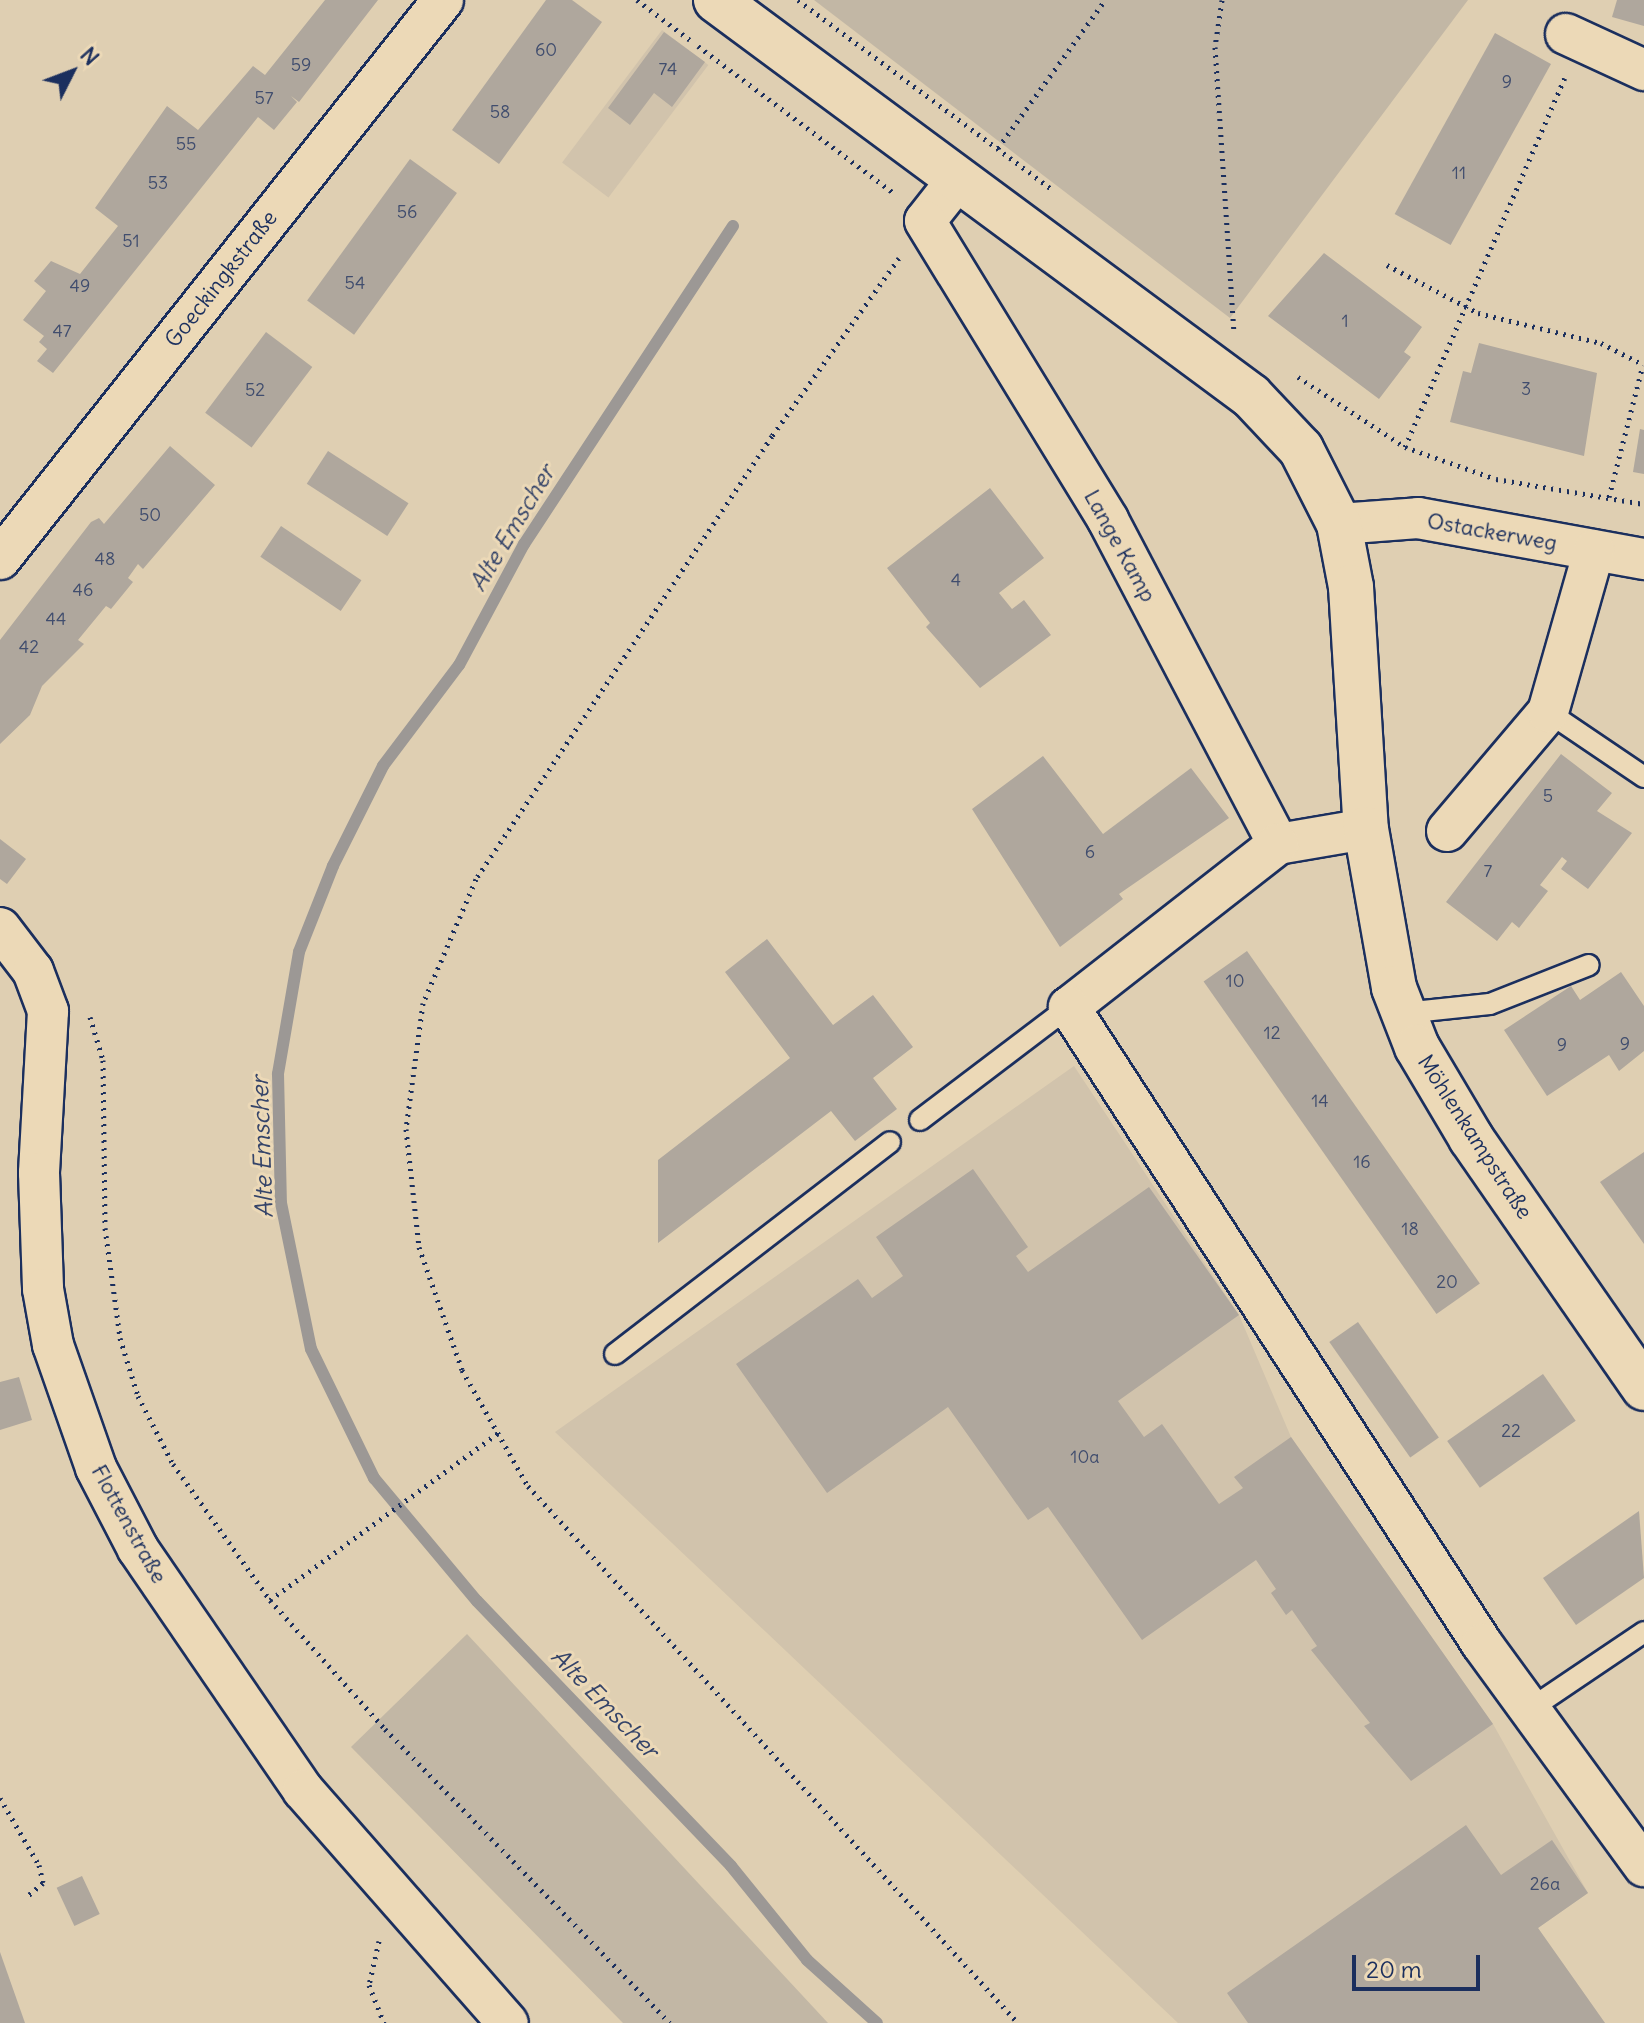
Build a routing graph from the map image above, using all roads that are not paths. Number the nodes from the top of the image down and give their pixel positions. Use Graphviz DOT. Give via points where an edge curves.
graph roads {
  1 [pos="443,0"];
  2 [pos="716,0"];
  3 [pos="1575,37"];
  4 [pos="1644,70"];
  5 [pos="955,183"];
  6 [pos="1339,524"];
  7 [pos="1594,550"];
  8 [pos="0,559"];
  9 [pos="1644,559"];
  10 [pos="1548,712"];
  11 [pos="1644,777"];
  12 [pos="1366,829"];
  13 [pos="1447,831"];
  14 [pos="1278,844"];
  15 [pos="0,928"];
  16 [pos="1589,965"];
  17 [pos="1069,1007"];
  18 [pos="1404,1013"];
  19 [pos="920,1120"];
  20 [pos="890,1142"];
  21 [pos="615,1354"];
  22 [pos="1644,1388"];
  23 [pos="1644,1632"];
  24 [pos="1533,1707"];
  25 [pos="1644,1866"];
  26 [pos="508,2023"];
  1 -- 8 [label="street, Goeckingkstraße"];
  2 -- 5 [label="street"];
  3 -- 4 [label="street"];
  5 -- 6 [label="street" via="1251,396 1301,449"];
  5 -- 14 [label="street, Lange Kamp" via="925,221 1108,520"];
  6 -- 7 [label="street, Ostackerweg" via="1418,518"];
  6 -- 12 [label="street, Möhlenkampstraße" via="1359,656"];
  7 -- 9 [label="street, Ostackerweg"];
  7 -- 10 [label="street"];
  10 -- 11 [label="lane"];
  10 -- 13 [label="street"];
  12 -- 14 [label="street"];
  12 -- 18 [label="street, Möhlenkampstraße" via="1380,926"];
  14 -- 17 [label="street"];
  15 -- 26 [label="street, Flottenstraße" via="33,971 48,1011 39,1173 43,1289 53,1345 96,1468 138,1549 248,1715 402,1910"];
  16 -- 18 [label="lane" via="1490,1004"];
  17 -- 19 [label="lane"];
  17 -- 24 [label="street" via="1482,1644"];
  18 -- 22 [label="street, Möhlenkampstraße" via="1471,1138"];
  20 -- 21 [label="lane"];
  23 -- 24 [label="lane"];
  24 -- 25 [label="street"];
}
